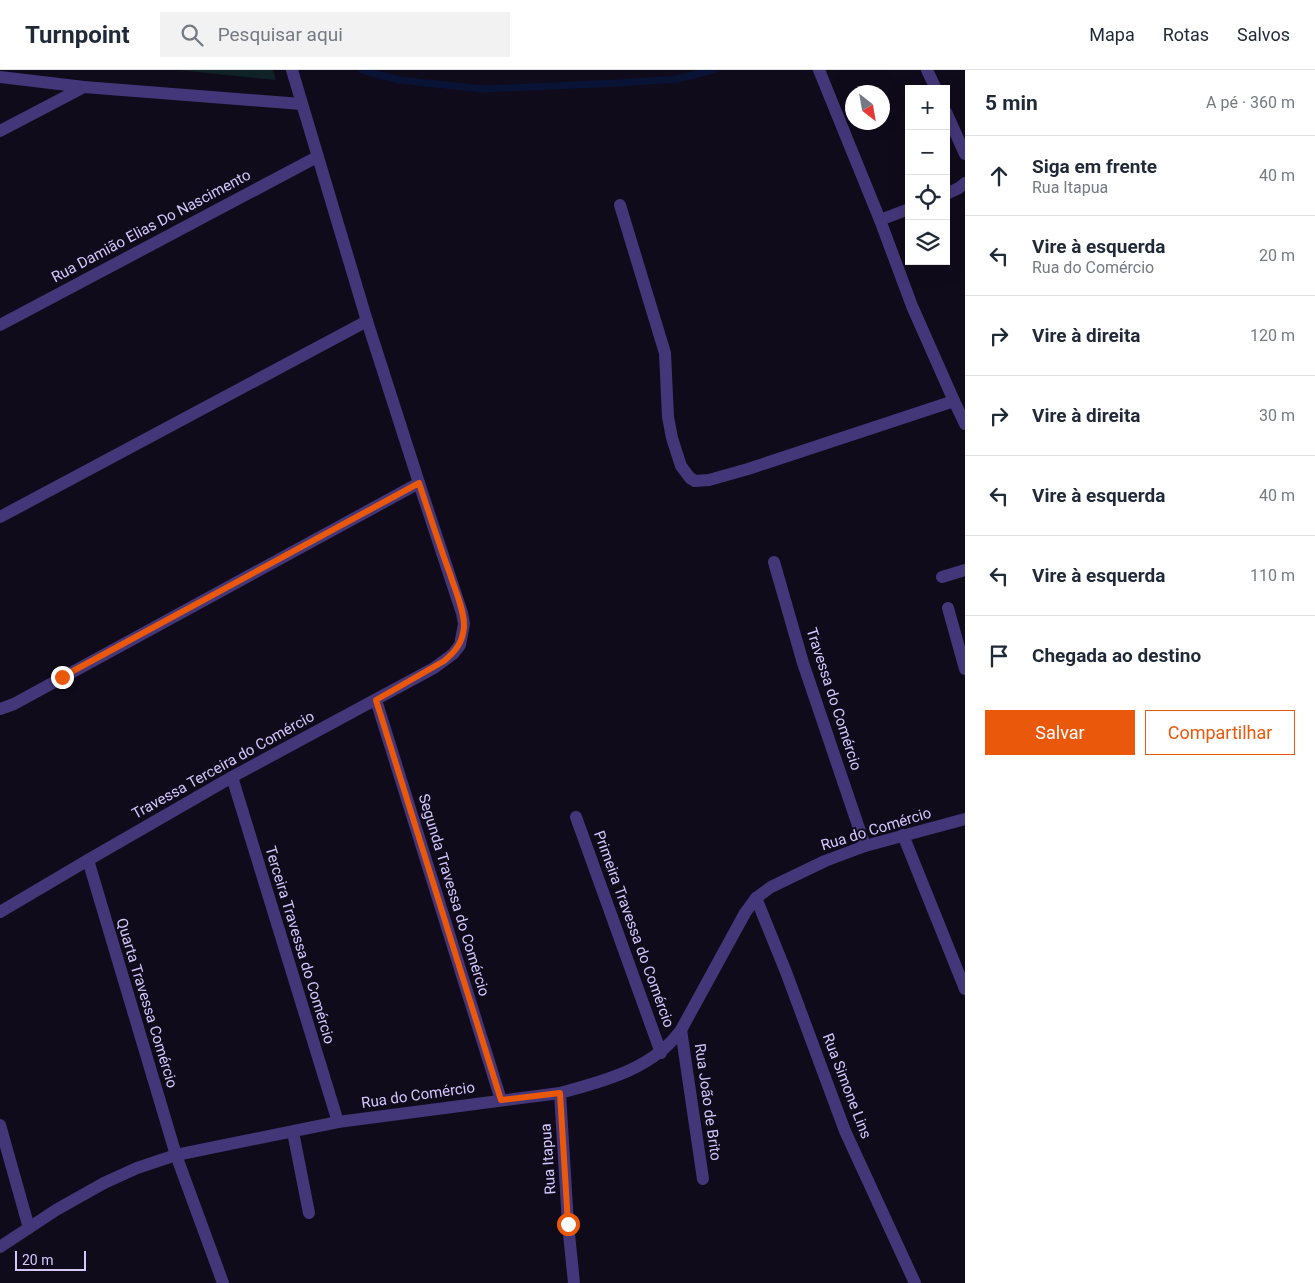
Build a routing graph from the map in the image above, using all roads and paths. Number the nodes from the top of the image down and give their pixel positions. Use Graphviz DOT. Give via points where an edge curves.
graph roads {
  1 [pos="292,70"];
  2 [pos="819,70"];
  3 [pos="927,70"];
  4 [pos="0,77"];
  5 [pos="934,85"];
  6 [pos="84,87"];
  7 [pos="302,104"];
  8 [pos="950,121"];
  9 [pos="0,131"];
  10 [pos="965,154"];
  11 [pos="317,157"];
  12 [pos="965,183"];
  13 [pos="950,192"];
  14 [pos="620,205"];
  15 [pos="905,211"];
  16 [pos="880,220"];
  17 [pos="368,321"];
  18 [pos="0,325"];
  19 [pos="954,401"];
  20 [pos="965,424"];
  21 [pos="419,483"];
  22 [pos="0,517"];
  23 [pos="774,562"];
  24 [pos="965,570"];
  25 [pos="942,577"];
  26 [pos="948,608"];
  27 [pos="965,669"];
  28 [pos="376,700"];
  29 [pos="3,708"];
  30 [pos="232,777"];
  31 [pos="576,817"];
  32 [pos="965,819"];
  33 [pos="903,835"];
  34 [pos="865,846"];
  35 [pos="88,860"];
  36 [pos="756,898"];
  37 [pos="0,912"];
  38 [pos="965,989"];
  39 [pos="681,1030"];
  40 [pos="661,1053"];
  41 [pos="560,1093"];
  42 [pos="501,1100"];
  43 [pos="338,1122"];
  44 [pos="0,1125"];
  45 [pos="293,1132"];
  46 [pos="176,1155"];
  47 [pos="703,1179"];
  48 [pos="310,1213"];
  49 [pos="29,1228"];
  50 [pos="0,1247"];
  51 [pos="223,1283"];
  52 [pos="574,1283"];
  53 [pos="915,1283"];
  1 -- 7 [label="street"];
  2 -- 16 [label="street"];
  3 -- 5 [label="street"];
  4 -- 6 [label="street"];
  6 -- 7 [label="street"];
  6 -- 9 [label="street"];
  7 -- 11 [label="street"];
  8 -- 10 [label="street"];
  11 -- 17 [label="street"];
  11 -- 18 [label="street, Rua Damião Elias Do Nascimento"];
  12 -- 13 [label="street"];
  14 -- 19 [label="street" via="665,353 672,438 681,466 695,481 748,469"];
  15 -- 16 [label="street"];
  16 -- 19 [label="street" via="912,306"];
  17 -- 21 [label="street"];
  17 -- 22 [label="street"];
  19 -- 20 [label="street"];
  21 -- 28 [label="street, Travessa Terceira do Comércio" via="462,613 464,624 460,645 434,668"];
  21 -- 29 [label="street"];
  23 -- 34 [label="street, Travessa do Comércio"];
  24 -- 25 [label="street"];
  26 -- 27 [label="street"];
  28 -- 30 [label="street, Travessa Terceira do Comércio"];
  28 -- 42 [label="street, Segunda Travessa do Comércio"];
  30 -- 35 [label="street, Travessa Terceira do Comércio"];
  30 -- 43 [label="street, Terceira Travessa do Comércio"];
  31 -- 40 [label="street, Primeira Travessa do Comércio"];
  32 -- 33 [label="street, Rua do Comércio"];
  33 -- 34 [label="street, Rua do Comércio"];
  33 -- 38 [label="street"];
  34 -- 36 [label="street, Rua do Comércio" via="787,878"];
  35 -- 37 [label="street, Travessa Terceira do Comércio"];
  35 -- 46 [label="street, Quarta Travessa Comércio"];
  36 -- 39 [label="street, Rua do Comércio" via="736,927"];
  36 -- 53 [label="street, Rua Simone Lins" via="845,1130"];
  39 -- 40 [label="street, Rua do Comércio"];
  39 -- 47 [label="street, Rua João de Brito"];
  40 -- 41 [label="street, Rua do Comércio" via="619,1075"];
  41 -- 42 [label="street, Rua do Comércio"];
  41 -- 52 [label="street, Rua Itapua"];
  42 -- 43 [label="street, Rua do Comércio"];
  43 -- 45 [label="street, Rua do Comércio"];
  44 -- 49 [label="street"];
  45 -- 46 [label="street, Rua do Comércio"];
  45 -- 48 [label="street"];
  46 -- 49 [label="street, Rua do Comércio" via="104,1183"];
  46 -- 51 [label="street, Quarta Travessa Comércio"];
  49 -- 50 [label="street, Rua do Comércio"];
}
